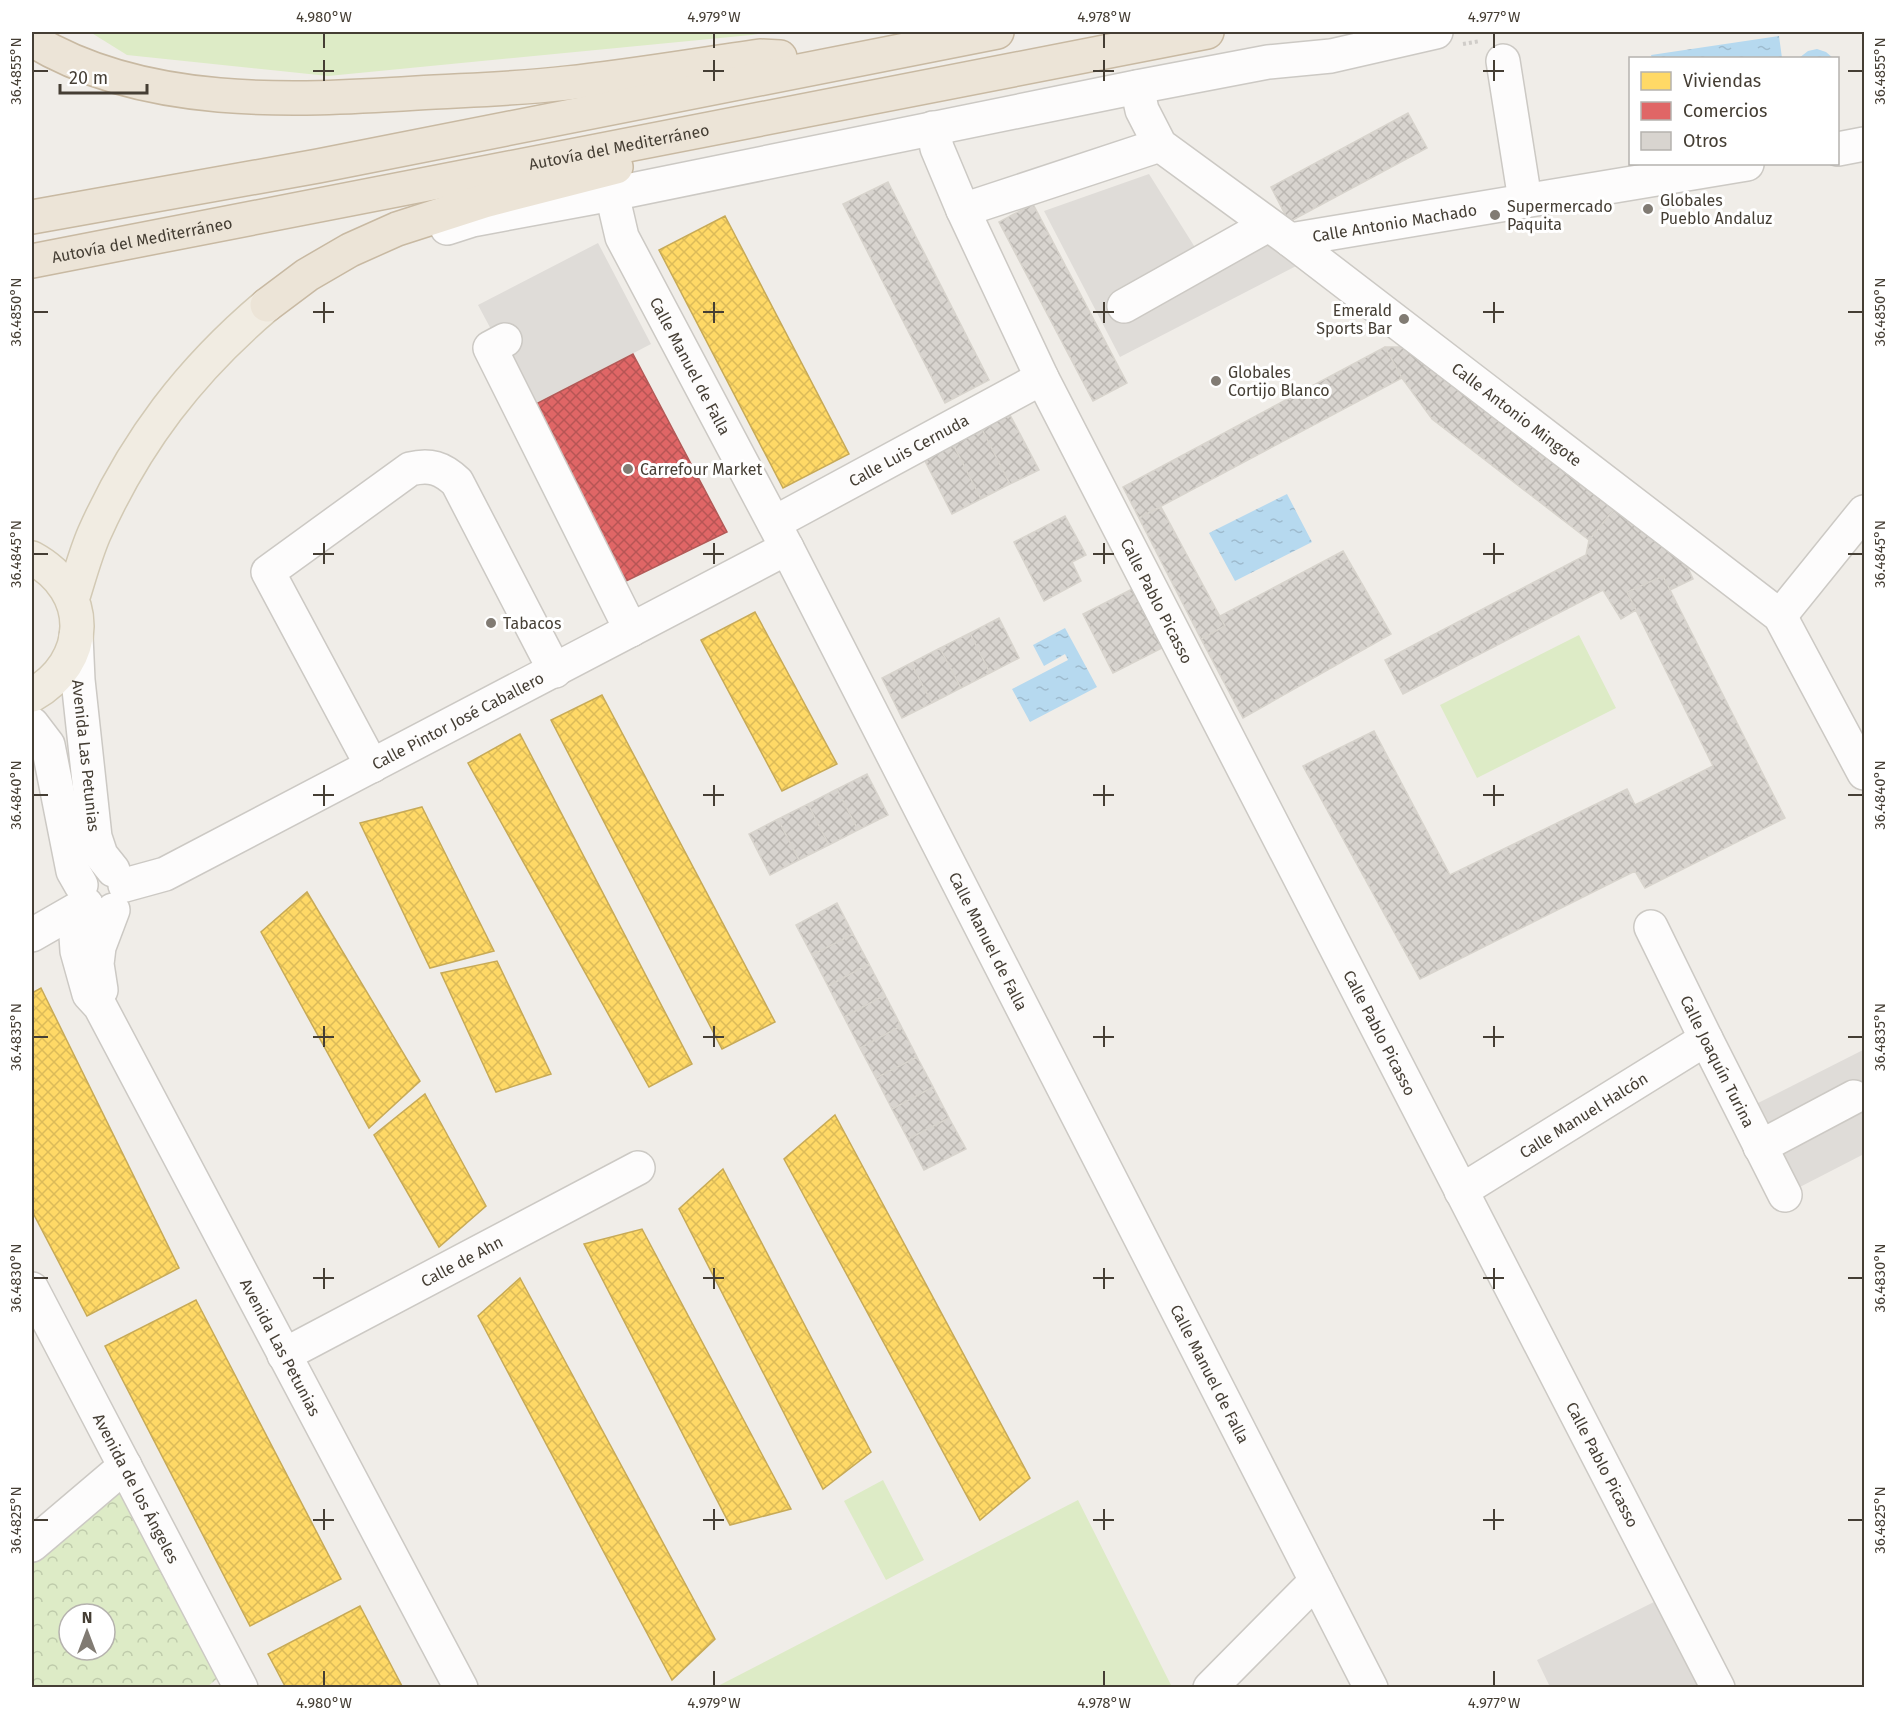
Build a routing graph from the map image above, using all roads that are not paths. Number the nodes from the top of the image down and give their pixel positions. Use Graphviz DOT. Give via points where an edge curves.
graph roads {
  1 [pos="997,32"];
  2 [pos="1207,32"];
  3 [pos="1436,32"];
  4 [pos="32,40"];
  5 [pos="848,60"];
  6 [pos="1503,61"];
  7 [pos="1137,87"];
  8 [pos="933,128"];
  9 [pos="695,130"];
  10 [pos="1864,144"];
  11 [pos="1160,145"];
  12 [pos="1839,149"];
  13 [pos="1741,165"];
  14 [pos="612,194"];
  15 [pos="1525,200"];
  16 [pos="963,210"];
  17 [pos="33,217"];
  18 [pos="1279,232"];
  19 [pos="39,259"];
  20 [pos="267,305"];
  21 [pos="1124,306"];
  22 [pos="505,340"];
  23 [pos="1042,378"];
  24 [pos="1864,512"];
  25 [pos="780,535"];
  26 [pos="32,536"];
  27 [pos="39,562"];
  28 [pos="72,600"];
  29 [pos="1780,616"];
  30 [pos="631,630"];
  31 [pos="76,636"];
  32 [pos="555,671"];
  33 [pos="32,695"];
  34 [pos="32,724"];
  35 [pos="372,765"];
  36 [pos="1864,773"];
  37 [pos="101,894"];
  38 [pos="1651,927"];
  39 [pos="32,935"];
  40 [pos="1706,1039"];
  41 [pos="1854,1097"];
  42 [pos="1761,1147"];
  43 [pos="638,1168"];
  44 [pos="1461,1191"];
  45 [pos="1785,1195"];
  46 [pos="32,1289"];
  47 [pos="284,1355"];
  48 [pos="125,1466"];
  49 [pos="32,1545"];
  50 [pos="1316,1581"];
  51 [pos="240,1687"];
  52 [pos="461,1688"];
  53 [pos="1210,1688"];
  54 [pos="1371,1688"];
  55 [pos="1718,1688"];
  1 -- 5 [label="highway"];
  2 -- 9 [label="highway, Autovía del Mediterráneo"];
  3 -- 7 [label="street" via="1331,56 1268,62"];
  4 -- 5 [label="highway" via="101,72 169,89 232,96 354,97 566,83 760,56"];
  5 -- 17 [label="highway" via="318,166"];
  6 -- 15 [label="street"];
  7 -- 8 [label="street"];
  7 -- 11 [label="street, Calle Antonio Mingote" via="1142,110"];
  8 -- 14 [label="street"];
  8 -- 16 [label="street, Calle Pablo Picasso" via="937,148"];
  9 -- 19 [label="highway, Autovía del Mediterráneo"];
  9 -- 20 [label="highway" via="614,168 484,201 397,229 307,275"];
  10 -- 12 [label="street"];
  11 -- 16 [label="street"];
  11 -- 18 [label="street, Calle Antonio Mingote"];
  13 -- 15 [label="street, Calle Antonio Machado"];
  14 -- 20 [label="street" via="472,220 433,232 369,256"];
  14 -- 25 [label="street, Calle Manuel de Falla" via="622,237"];
  15 -- 18 [label="street, Calle Antonio Machado"];
  16 -- 23 [label="street, Calle Pablo Picasso"];
  18 -- 21 [label="street, Calle Antonio Machado"];
  18 -- 29 [label="street, Calle Antonio Mingote"];
  20 -- 28 [label="main road" via="205,362 155,423 93,536"];
  22 -- 30 [label="street" via="490,348"];
  23 -- 25 [label="street, Calle Luis Cernuda"];
  23 -- 44 [label="street, Calle Pablo Picasso"];
  24 -- 29 [label="street"];
  25 -- 30 [label="street, Calle Pintor José Caballero"];
  25 -- 50 [label="street, Calle Manuel de Falla"];
  26 -- 27 [label="main road"];
  27 -- 28 [label="main road" via="57,576"];
  28 -- 31 [label="main road"];
  29 -- 36 [label="street, Calle Antonio Mingote"];
  30 -- 32 [label="street, Calle Pintor José Caballero"];
  31 -- 33 [label="main road" via="61,672 47,687"];
  31 -- 37 [label="street, Avenida Las Petunias" via="95,837 101,855"];
  32 -- 35 [label="street, Calle Pintor José Caballero"];
  32 -- 35 [label="street" via="457,482 436,468 410,469 268,572"];
  34 -- 37 [label="street, Avenida Las Petunias" via="48,745 73,871"];
  35 -- 37 [label="street, Calle Pintor José Caballero" via="165,874"];
  37 -- 39 [label="street, Calle Pintor José Caballero"];
  37 -- 47 [label="street, Avenida Las Petunias" via="76,936 89,994 100,1006"];
  38 -- 40 [label="street, Calle Joaquín Turina"];
  40 -- 42 [label="street, Calle Joaquín Turina"];
  40 -- 44 [label="street, Calle Manuel Halcón"];
  41 -- 42 [label="street"];
  42 -- 45 [label="street, Calle Joaquín Turina"];
  43 -- 47 [label="street, Calle de Ahn"];
  44 -- 55 [label="street, Calle Pablo Picasso"];
  46 -- 48 [label="street, Avenida de los Ángeles"];
  47 -- 52 [label="street, Avenida Las Petunias"];
  48 -- 49 [label="street"];
  48 -- 51 [label="street, Avenida de los Ángeles"];
  50 -- 53 [label="street"];
  50 -- 54 [label="street, Calle Manuel de Falla"];
}
